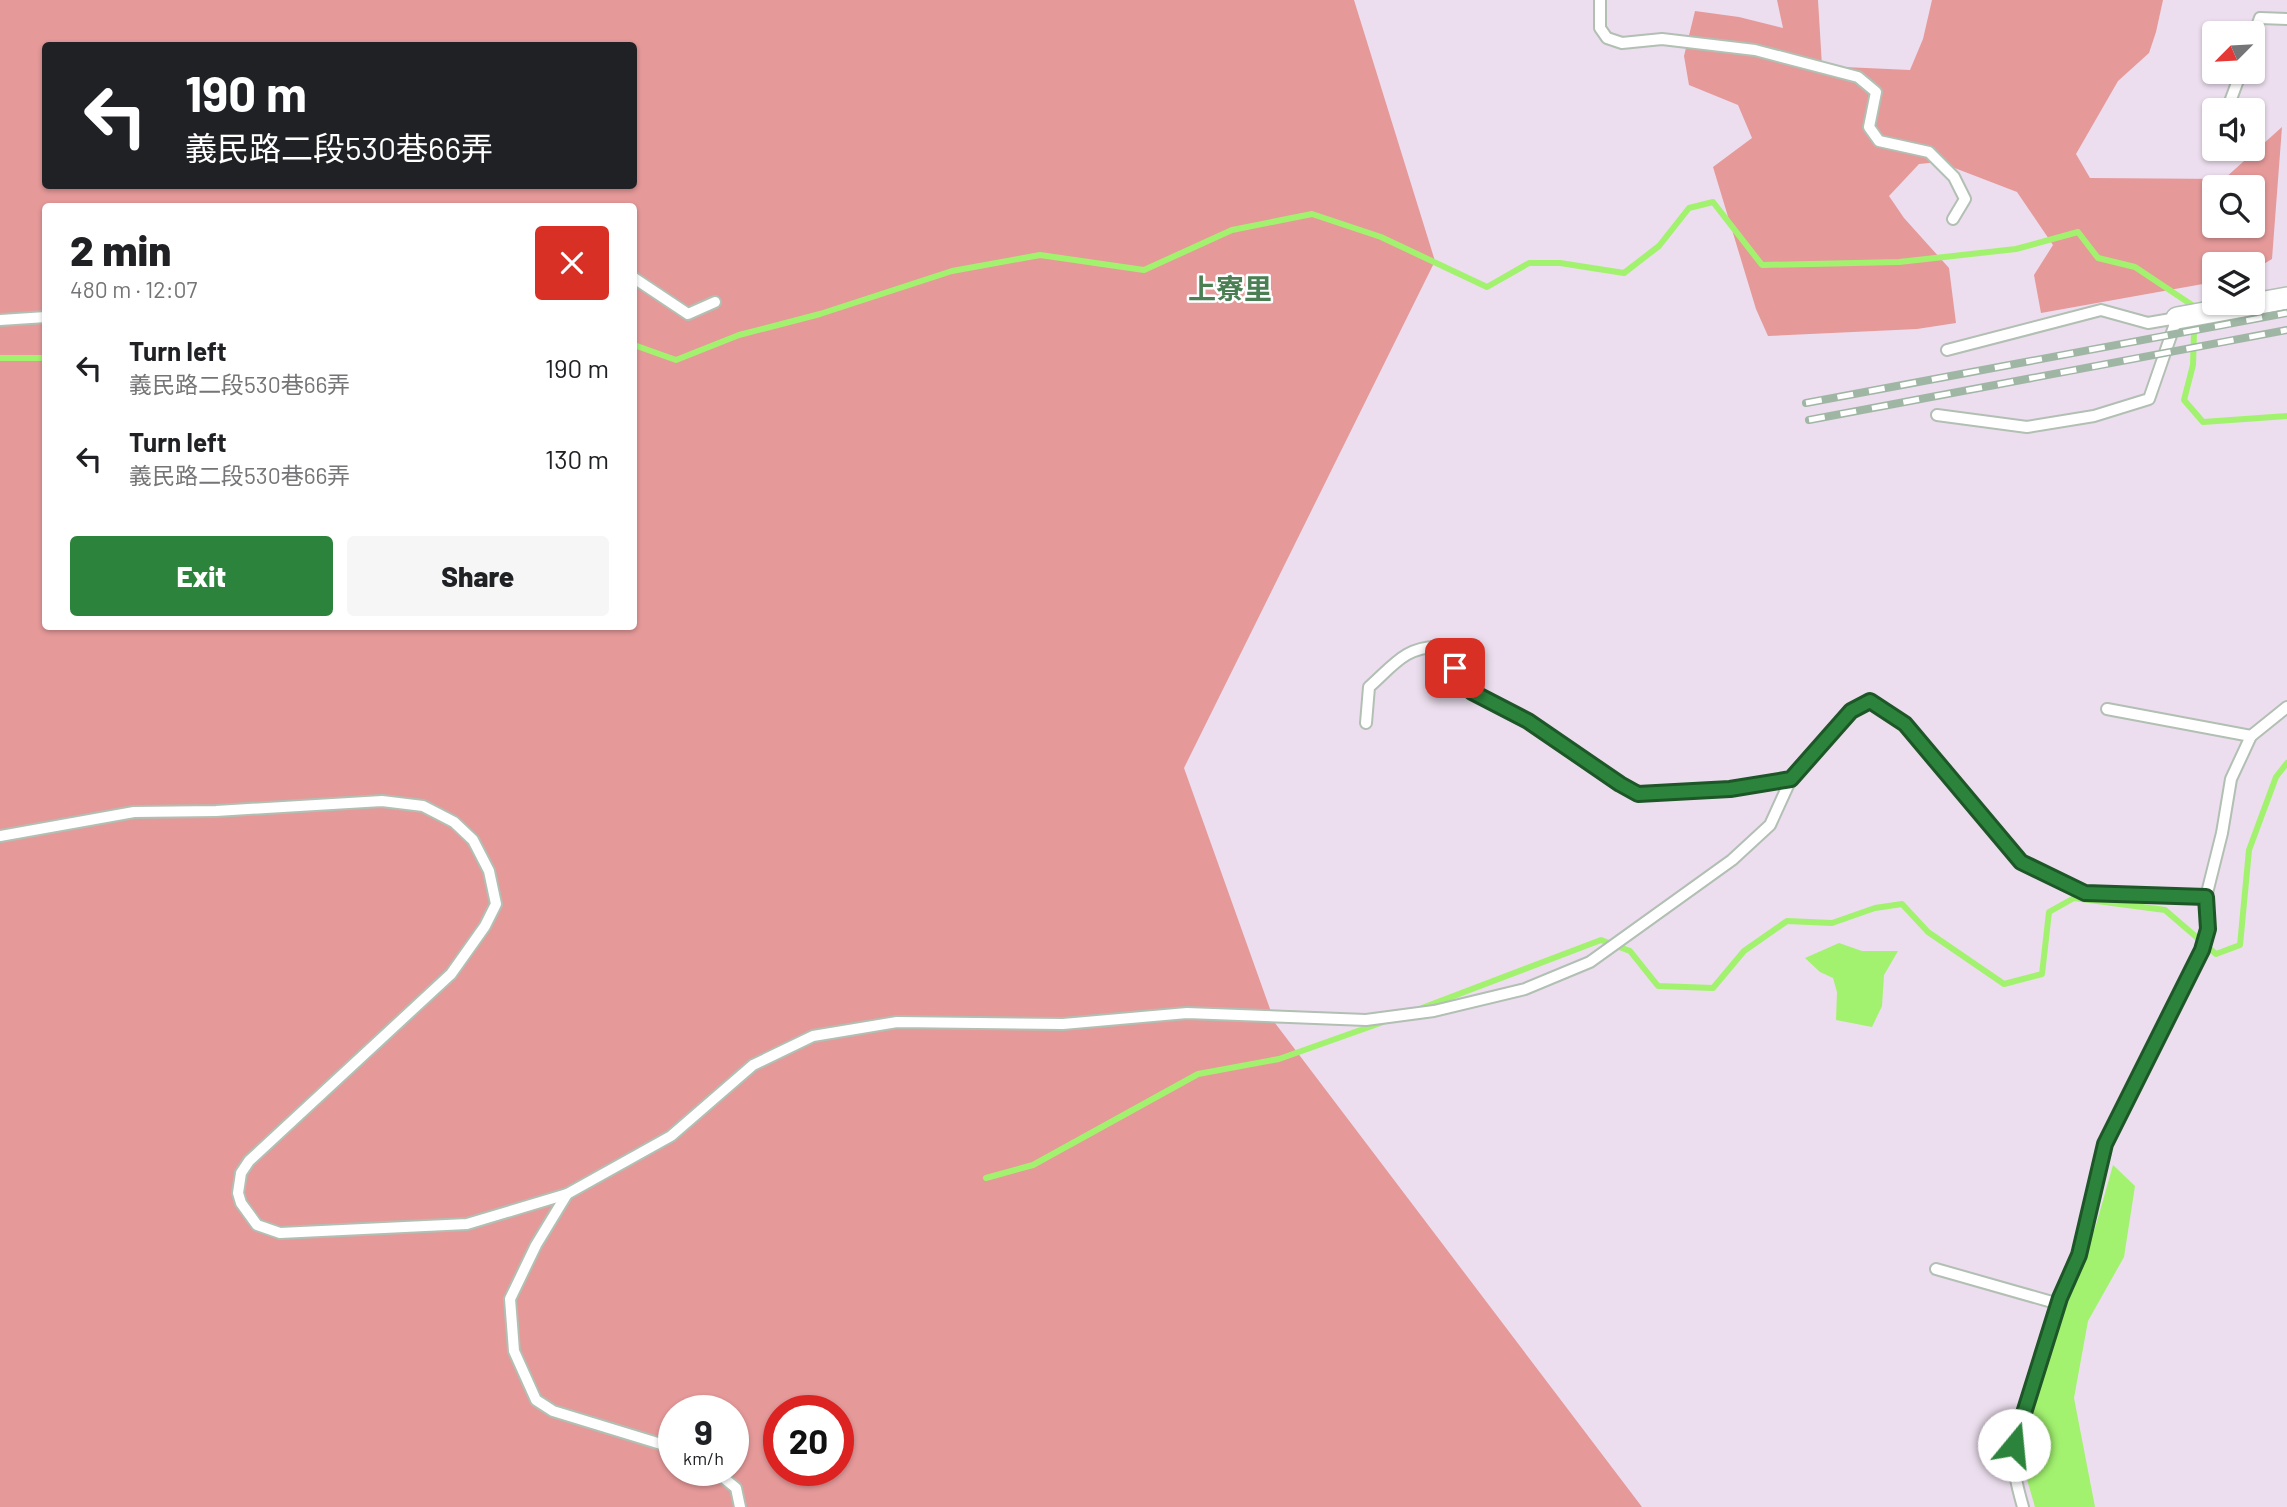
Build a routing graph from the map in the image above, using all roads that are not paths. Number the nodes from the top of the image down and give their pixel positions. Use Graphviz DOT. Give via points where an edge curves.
graph roads {
  1 [pos="1601,0"];
  2 [pos="2287,19"];
  3 [pos="2259,21"];
  4 [pos="1953,219"];
  5 [pos="637,280"];
  6 [pos="2287,298"];
  7 [pos="715,302"];
  8 [pos="42,317"];
  9 [pos="2177,318"];
  10 [pos="0,320"];
  11 [pos="1947,350"];
  12 [pos="1937,415"];
  13 [pos="2287,707"];
  14 [pos="2107,709"];
  15 [pos="1366,723"];
  16 [pos="2251,736"];
  17 [pos="1791,779"];
  18 [pos="0,836"];
  19 [pos="2206,897"];
  20 [pos="567,1194"];
  21 [pos="1936,1269"];
  22 [pos="2059,1304"];
  23 [pos="658,1443"];
  24 [pos="734,1486"];
  25 [pos="740,1507"];
  26 [pos="2023,1507"];
  1 -- 4 [label="lane" via="1600,28 1607,38 1622,43 1662,40 1755,50 1857,77 1876,92 1869,127 1880,141 1929,152 1954,177 1965,199"];
  2 -- 3 [label="lane"];
  5 -- 7 [label="lane" via="688,314"];
  6 -- 9 [label="street"];
  8 -- 10 [label="lane"];
  9 -- 11 [label="lane" via="2148,323 2101,310"];
  9 -- 12 [label="lane" via="2149,398 2094,416 2027,427"];
  13 -- 16 [label="lane"];
  14 -- 16 [label="lane"];
  15 -- 17 [label="lane" via="1369,687 1410,651 1440,647 1472,692 1528,721 1638,794 1730,789"];
  16 -- 19 [label="lane" via="2231,779"];
  17 -- 19 [label="lane" via="1851,711 1870,701 1905,724 2021,862 2085,893"];
  17 -- 20 [label="lane" via="1770,825 1732,860 1590,962 1525,989 1434,1011 1366,1020 1187,1013 1063,1024 897,1022 813,1036 753,1065 671,1136"];
  18 -- 20 [label="lane" via="135,812 382,801 423,806 454,822 473,840 489,871 496,904 485,926 451,974 249,1161 237,1193 257,1225 280,1233 467,1224"];
  19 -- 22 [label="lane" via="2208,929 2202,950 2105,1144 2079,1255"];
  20 -- 23 [label="lane" via="510,1299 514,1351 536,1400 553,1411"];
  21 -- 22 [label="lane"];
  22 -- 26 [label="lane" via="2014,1445"];
  24 -- 25 [label="lane"];
}
